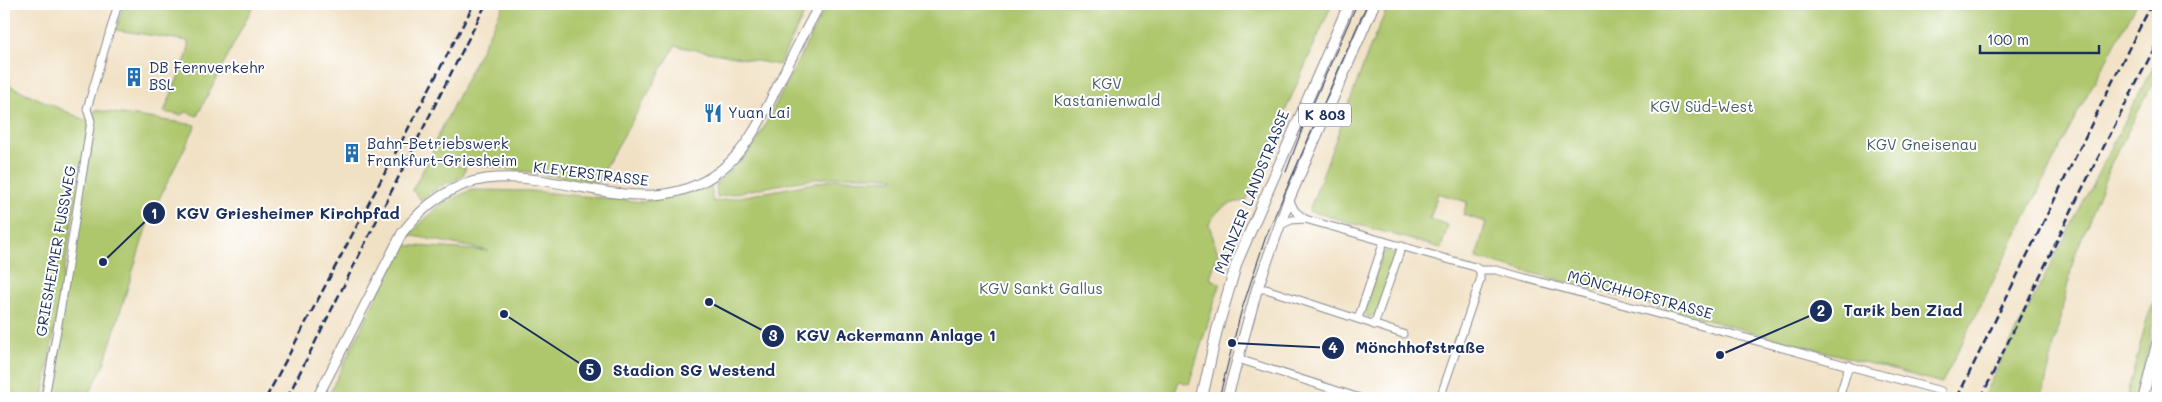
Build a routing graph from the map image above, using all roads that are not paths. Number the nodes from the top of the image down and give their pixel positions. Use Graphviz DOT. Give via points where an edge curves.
graph roads {
  1 [pos="118,4"];
  2 [pos="820,4"];
  3 [pos="1349,4"];
  4 [pos="1374,4"];
  5 [pos="1289,199"];
  6 [pos="1305,219"];
  7 [pos="1279,227"];
  8 [pos="1384,241"];
  9 [pos="1402,246"];
  10 [pos="1480,270"];
  11 [pos="1257,289"];
  12 [pos="1358,319"];
  13 [pos="1374,325"];
  14 [pos="1403,334"];
  15 [pos="2158,338"];
  16 [pos="1238,359"];
  17 [pos="1849,365"];
  18 [pos="1941,391"];
  19 [pos="45,398"];
  20 [pos="317,398"];
  21 [pos="1203,398"];
  22 [pos="1227,398"];
  23 [pos="1360,398"];
  24 [pos="1440,398"];
  25 [pos="1839,398"];
  26 [pos="2143,398"];
  1 -- 19 [label="street, GRIESHEIMER FUSSWEG" via="87,108 91,121"];
  2 -- 20 [label="street, KLEYERSTRASSE" via="753,132 731,161 704,181 677,192 639,196 528,180 485,179 460,187 432,202 398,240"];
  3 -- 21 [label="main road, MAINZER LANDSTRASSE / K 803" via="1238,262 1217,330"];
  4 -- 5 [label="main road, K 803"];
  5 -- 6 [label="street" via="1295,211"];
  5 -- 7 [label="main road, K 803"];
  6 -- 7 [label="street" via="1291,220"];
  6 -- 8 [label="street, MÖNCHHOFSTRASSE"];
  7 -- 11 [label="main road"];
  8 -- 9 [label="street, MÖNCHHOFSTRASSE"];
  8 -- 12 [label="street"];
  9 -- 10 [label="street, MÖNCHHOFSTRASSE"];
  9 -- 13 [label="street"];
  10 -- 17 [label="street, MÖNCHHOFSTRASSE" via="1496,270"];
  10 -- 24 [label="street" via="1480,280"];
  11 -- 12 [label="street" via="1266,289"];
  11 -- 16 [label="main road"];
  12 -- 13 [label="street"];
  13 -- 14 [label="street"];
  15 -- 26 [label="street"];
  16 -- 22 [label="main road"];
  16 -- 23 [label="street"];
  17 -- 18 [label="street, MÖNCHHOFSTRASSE"];
  17 -- 25 [label="street"];
}
